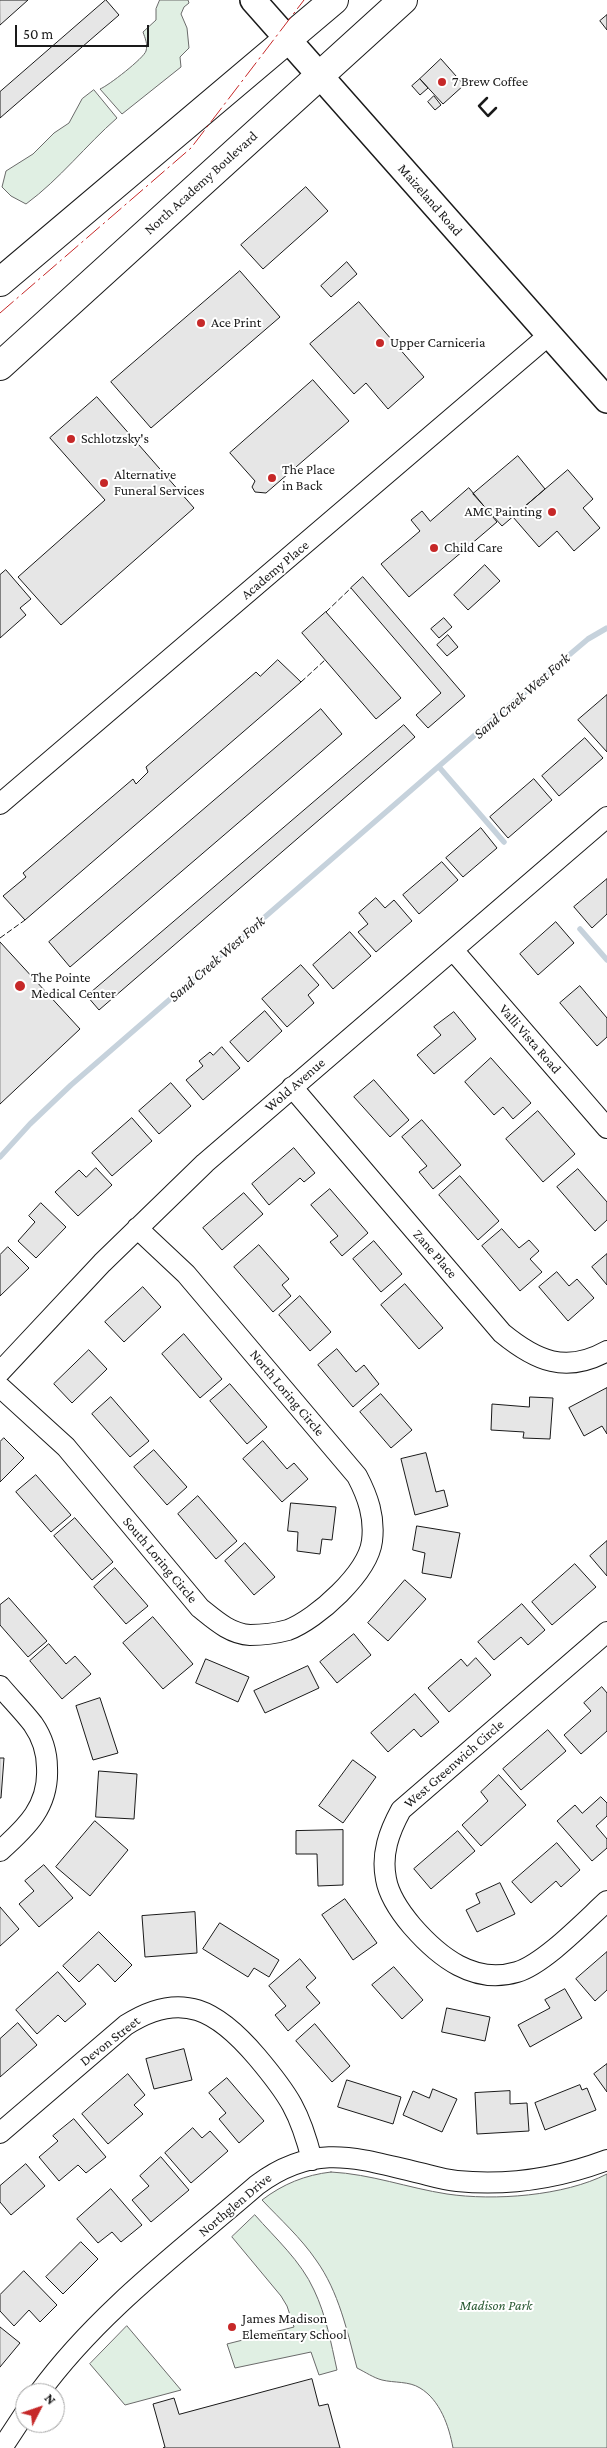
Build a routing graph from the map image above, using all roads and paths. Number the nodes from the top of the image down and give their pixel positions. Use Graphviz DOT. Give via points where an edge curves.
graph roads {
  1 [pos="252,0"];
  2 [pos="334,0"];
  3 [pos="403,0"];
  4 [pos="287,39"];
  5 [pos="319,74"];
  6 [pos="0,282"];
  7 [pos="549,335"];
  8 [pos="0,366"];
  9 [pos="607,400"];
  10 [pos="0,804"];
  11 [pos="607,817"];
  12 [pos="453,950"];
  13 [pos="292,1087"];
  14 [pos="607,1128"];
  15 [pos="136,1228"];
  16 [pos="607,1351"];
  17 [pos="0,1372"];
  18 [pos="0,1387"];
  19 [pos="351,1583"];
  20 [pos="607,1632"];
  21 [pos="0,1686"];
  22 [pos="0,1851"];
  23 [pos="607,1902"];
  24 [pos="0,2134"];
  25 [pos="312,2160"];
  26 [pos="607,2160"];
  27 [pos="47,2383"];
  28 [pos="15,2428"];
  29 [pos="2,2448"];
  1 -- 4 [label="main road, Maizeland Road"];
  2 -- 4 [label="highway"];
  3 -- 5 [label="highway, North Academy Boulevard"];
  4 -- 5 [label="main road, Maizeland Road"];
  4 -- 6 [label="highway"];
  5 -- 7 [label="main road, Maizeland Road"];
  5 -- 8 [label="highway, North Academy Boulevard"];
  7 -- 9 [label="main road, Maizeland Road"];
  7 -- 10 [label="street, Academy Place"];
  11 -- 12 [label="street, Wold Avenue"];
  12 -- 13 [label="street, Wold Avenue"];
  12 -- 14 [label="street, Valli Vista Road"];
  13 -- 15 [label="street, Wold Avenue"];
  13 -- 16 [label="street, Zane Place" via="502,1333 538,1357 560,1363 578,1363"];
  15 -- 17 [label="street, Wold Avenue"];
  15 -- 19 [label="street, North Loring Circle" via="186,1274 357,1476 368,1498 374,1522 372,1543 365,1563"];
  18 -- 19 [label="street, South Loring Circle" via="66,1446 200,1608 225,1627 250,1635 287,1630 304,1622"];
  20 -- 23 [label="street, West Greenwich Circle" via="401,1810 389,1837 384,1865 393,1897 429,1945 462,1968 479,1974 498,1976 518,1972 535,1963"];
  21 -- 22 [label="street" via="42,1740 48,1779 37,1813 23,1831"];
  24 -- 25 [label="street, Devon Street" via="142,2015 158,2009 193,2009 230,2027 286,2091 299,2117"];
  25 -- 26 [label="street, Northglen Drive" via="350,2157 455,2181 484,2182 546,2177"];
  25 -- 27 [label="street, Northglen Drive" via="273,2173 257,2185 116,2308"];
  28 -- 29 [label="street"];
}
